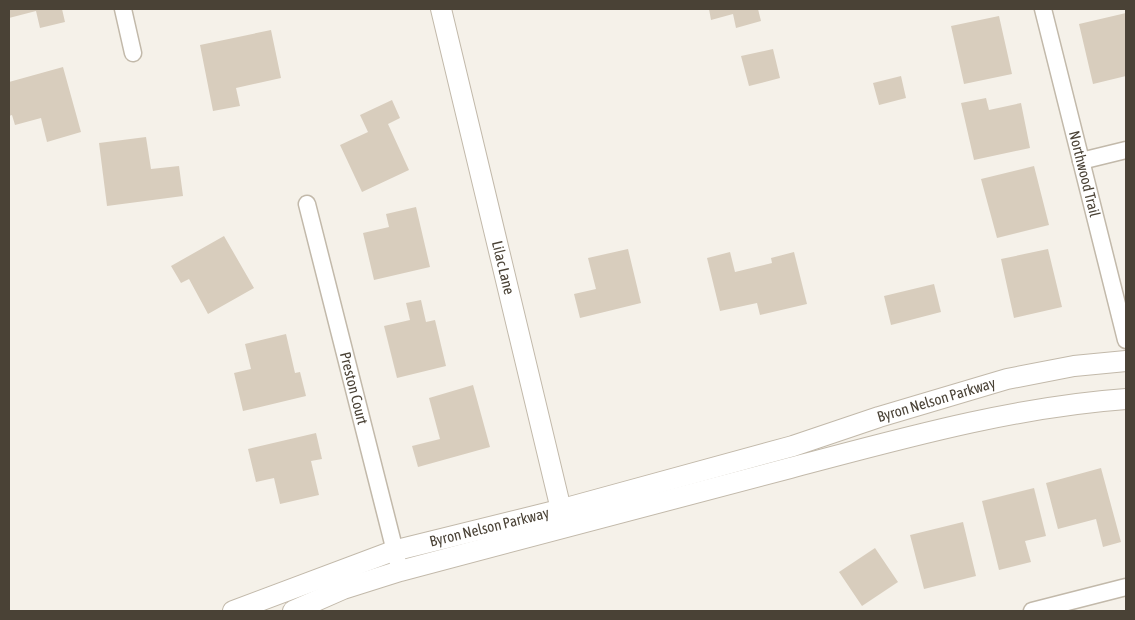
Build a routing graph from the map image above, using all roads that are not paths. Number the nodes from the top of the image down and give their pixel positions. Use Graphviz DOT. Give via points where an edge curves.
graph roads {
  1 [pos="123,9"];
  2 [pos="440,9"];
  3 [pos="1043,9"];
  4 [pos="133,53"];
  5 [pos="1126,150"];
  6 [pos="1081,161"];
  7 [pos="307,204"];
  8 [pos="1126,340"];
  9 [pos="1126,361"];
  10 [pos="1126,399"];
  11 [pos="750,458"];
  12 [pos="755,478"];
  13 [pos="562,519"];
  14 [pos="393,551"];
  15 [pos="400,571"];
  16 [pos="1126,587"];
  17 [pos="233,611"];
  18 [pos="293,611"];
  19 [pos="1032,611"];
  1 -- 4 [label="street"];
  2 -- 13 [label="street, Lilac Lane"];
  3 -- 6 [label="street, Northwood Trail"];
  5 -- 6 [label="street"];
  6 -- 8 [label="street, Northwood Trail"];
  7 -- 14 [label="street, Preston Court"];
  9 -- 11 [label="street, Byron Nelson Parkway" via="1074,366 1007,379"];
  10 -- 12 [label="street, Byron Nelson Parkway" via="1035,410"];
  11 -- 12 [label="street"];
  11 -- 13 [label="street, Byron Nelson Parkway"];
  12 -- 13 [label="street, Byron Nelson Parkway"];
  13 -- 14 [label="street, Byron Nelson Parkway"];
  13 -- 15 [label="street, Byron Nelson Parkway"];
  14 -- 15 [label="street, Preston Court"];
  14 -- 17 [label="street, Byron Nelson Parkway"];
  15 -- 18 [label="street, Byron Nelson Parkway" via="343,589"];
  16 -- 19 [label="street"];
}
